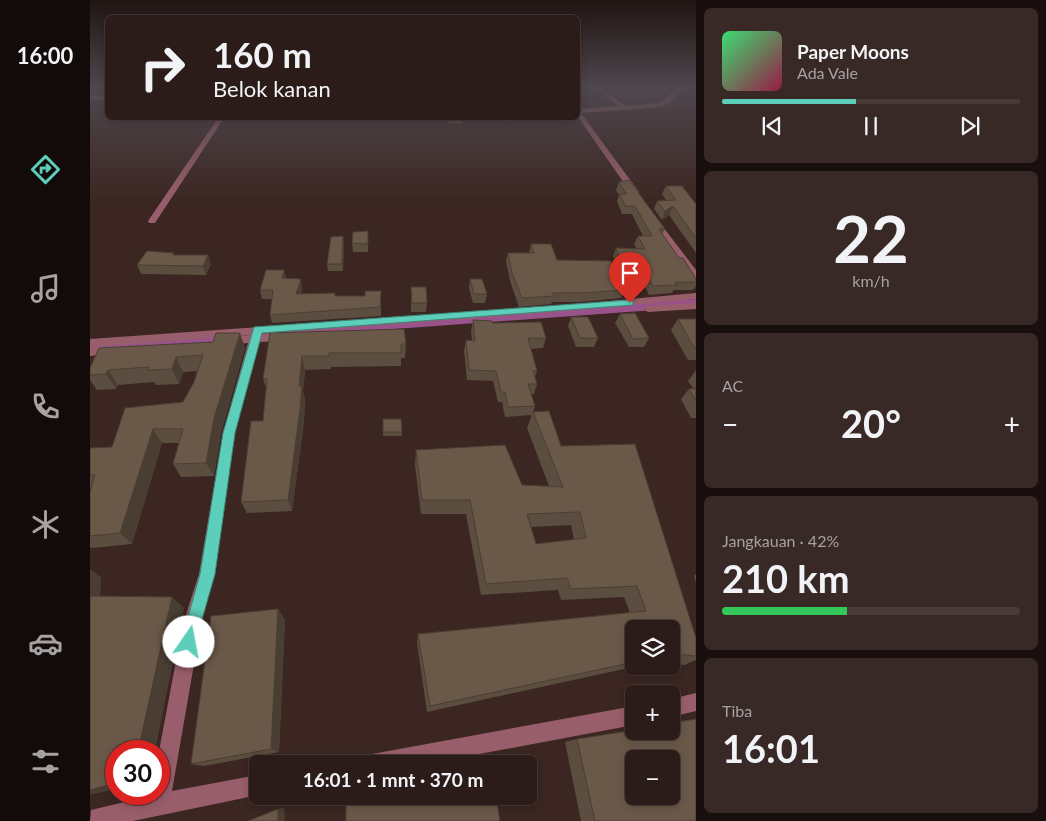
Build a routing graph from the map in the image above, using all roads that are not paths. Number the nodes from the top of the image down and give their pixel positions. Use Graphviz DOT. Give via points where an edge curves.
graph roads {
  1 [pos="215,126"];
  2 [pos="588,126"];
  3 [pos="640,200"];
  4 [pos="651,216"];
  5 [pos="152,222"];
  6 [pos="696,277"];
  7 [pos="696,296"];
  8 [pos="696,306"];
  9 [pos="256,334"];
  10 [pos="90,342"];
  11 [pos="90,352"];
  12 [pos="696,702"];
  13 [pos="680,706"];
  14 [pos="625,717"];
  15 [pos="170,744"];
  16 [pos="420,755"];
  17 [pos="249,787"];
  18 [pos="170,802"];
  19 [pos="155,805"];
  20 [pos="101,820"];
  1 -- 5 [label="street"];
  2 -- 3 [label="street"];
  4 -- 6 [label="street"];
  7 -- 9 [label="street"];
  8 -- 9 [label="street"];
  9 -- 10 [label="street"];
  9 -- 11 [label="street"];
  9 -- 15 [label="street" via="229,433 207,574 192,624"];
  12 -- 13 [label="street"];
  14 -- 16 [label="street"];
  17 -- 18 [label="street"];
  19 -- 20 [label="street"];
}
